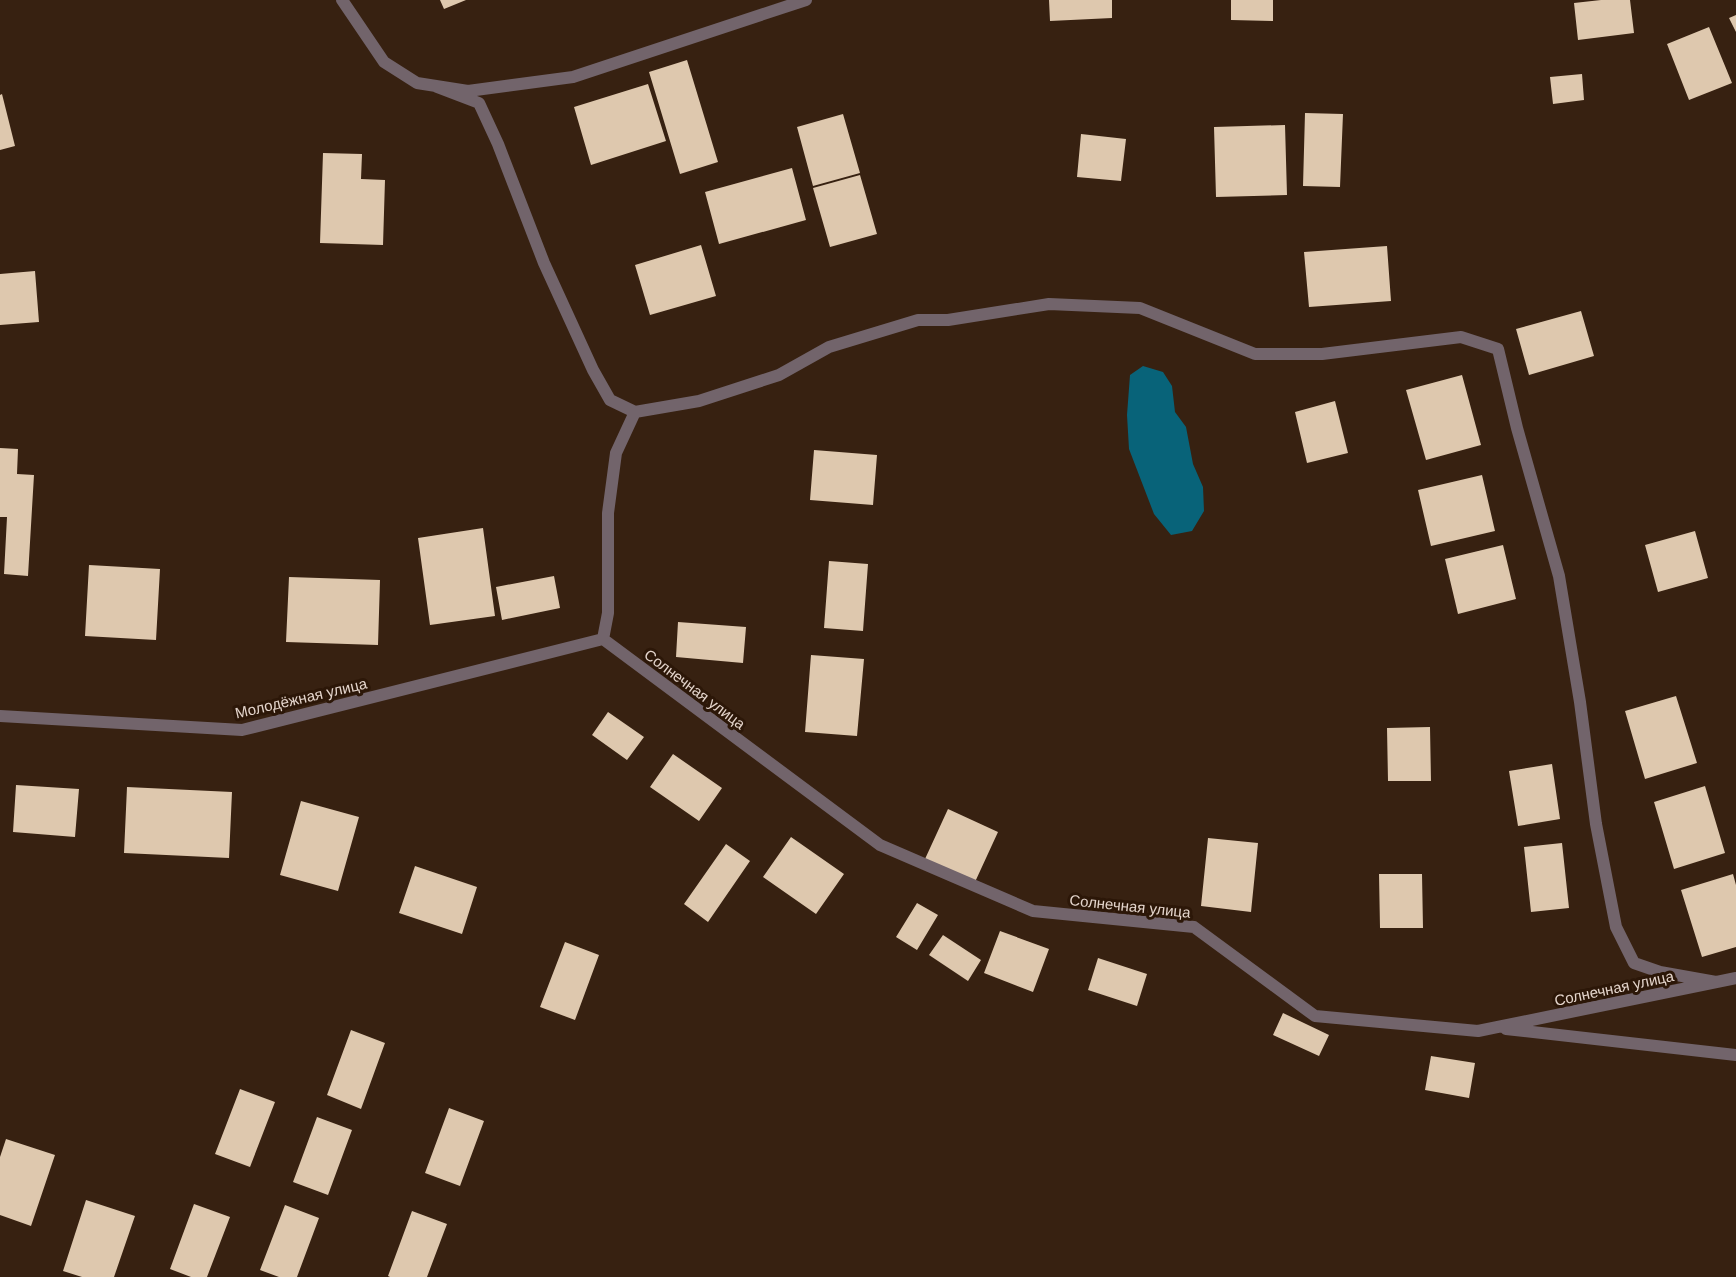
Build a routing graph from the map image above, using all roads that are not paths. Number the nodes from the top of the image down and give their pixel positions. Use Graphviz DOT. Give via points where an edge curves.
graph roads {
  1 [pos="342,0"];
  2 [pos="807,0"];
  3 [pos="437,87"];
  4 [pos="635,412"];
  5 [pos="603,639"];
  6 [pos="0,716"];
  7 [pos="1736,978"];
  8 [pos="1716,982"];
  9 [pos="1493,1028"];
  10 [pos="1736,1055"];
  1 -- 3 [label="street" via="384,62 417,83"];
  2 -- 3 [label="street" via="573,78 468,91"];
  3 -- 4 [label="street" via="479,103 544,263 593,370 610,400"];
  4 -- 5 [label="street" via="616,453 609,503 608,613"];
  4 -- 8 [label="street" via="699,401 779,375 829,346 918,320 948,320 1049,304 1140,308 1255,354 1322,354 1461,337 1498,349 1559,576 1596,824 1616,927 1634,963"];
  5 -- 6 [label="street, Молодёжная улица" via="243,730"];
  5 -- 9 [label="street, Солнечная улица" via="880,845 1033,911 1194,927 1315,1016 1478,1031"];
  7 -- 8 [label="street, Солнечная улица"];
  8 -- 9 [label="street, Солнечная улица"];
  9 -- 10 [label="street"];
}
